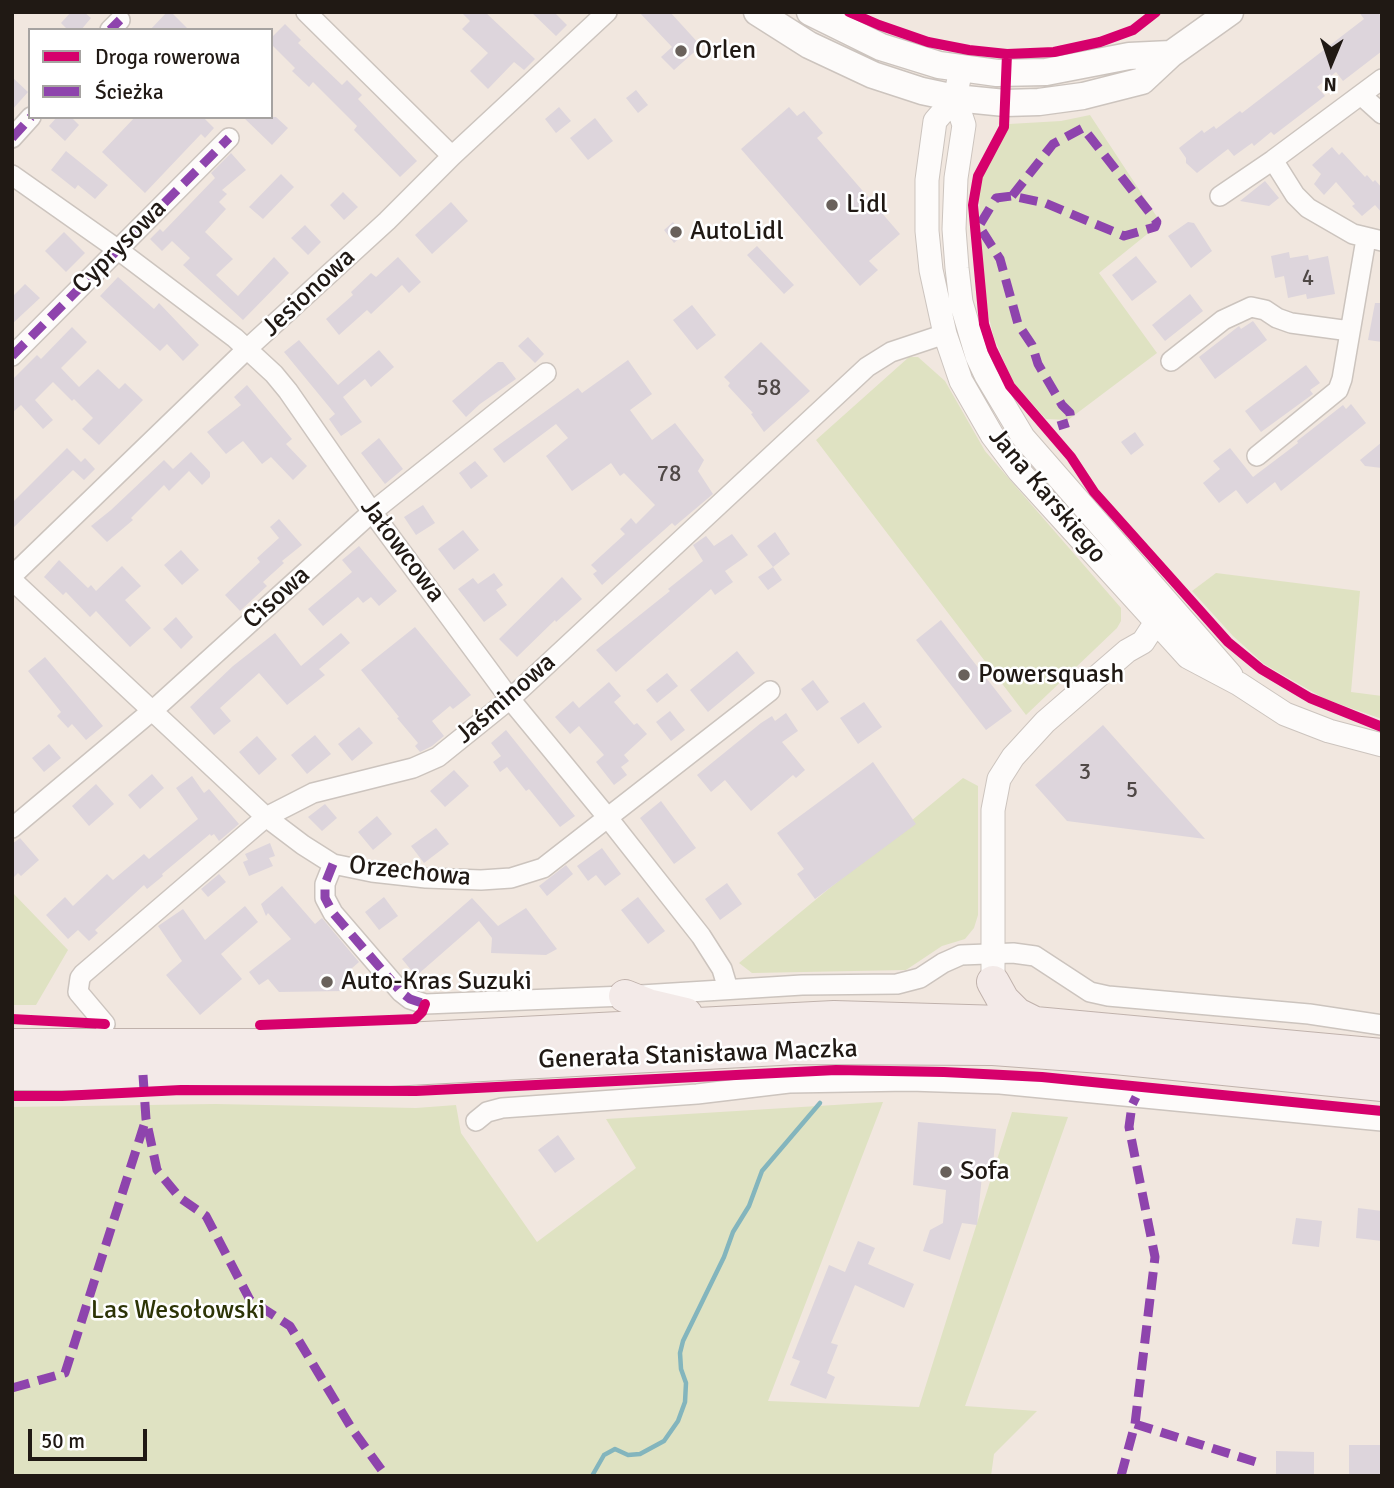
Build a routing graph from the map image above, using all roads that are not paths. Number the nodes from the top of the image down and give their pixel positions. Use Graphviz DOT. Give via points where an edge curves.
graph roads {
  1 [pos="306,12"];
  2 [pos="607,12"];
  3 [pos="757,12"];
  4 [pos="810,12"];
  5 [pos="1230,12"];
  6 [pos="881,47"];
  7 [pos="1171,54"];
  8 [pos="961,69"];
  9 [pos="873,75"];
  10 [pos="1382,79"];
  11 [pos="1362,96"];
  12 [pos="955,98"];
  13 [pos="1382,114"];
  14 [pos="29,119"];
  15 [pos="12,138"];
  16 [pos="229,138"];
  17 [pos="452,156"];
  18 [pos="1273,160"];
  19 [pos="12,175"];
  20 [pos="1220,196"];
  21 [pos="1374,240"];
  22 [pos="117,249"];
  23 [pos="957,268"];
  24 [pos="931,270"];
  25 [pos="1350,331"];
  26 [pos="945,334"];
  27 [pos="248,348"];
  28 [pos="12,356"];
  29 [pos="1171,361"];
  30 [pos="546,373"];
  31 [pos="1256,456"];
  32 [pos="372,512"];
  33 [pos="12,578"];
  34 [pos="1165,615"];
  35 [pos="770,691"];
  36 [pos="510,699"];
  37 [pos="153,710"];
  38 [pos="1382,745"];
  39 [pos="266,817"];
  40 [pos="608,818"];
  41 [pos="12,828"];
  42 [pos="332,864"];
  43 [pos="994,968"];
  44 [pos="728,989"];
  45 [pos="625,996"];
  46 [pos="952,1020"];
  47 [pos="718,1022"];
  48 [pos="1035,1023"];
  49 [pos="105,1024"];
  50 [pos="1382,1024"];
  51 [pos="12,1045"];
  52 [pos="1382,1055"];
  53 [pos="12,1074"];
  54 [pos="1382,1085"];
  55 [pos="476,1121"];
  56 [pos="1382,1121"];
  1 -- 17 [label="street"];
  2 -- 17 [label="street, Jesionowa"];
  3 -- 9 [label="main road" via="808,45"];
  4 -- 6 [label="main road"];
  5 -- 7 [label="main road"];
  6 -- 8 [label="main road"];
  6 -- 9 [label="main road"];
  7 -- 8 [label="main road" via="1129,55 1046,72"];
  7 -- 12 [label="main road" via="1142,81 1083,96 1006,103"];
  8 -- 12 [label="street, Jana Karskiego"];
  9 -- 12 [label="main road"];
  10 -- 11 [label="street"];
  11 -- 13 [label="street"];
  11 -- 18 [label="street"];
  12 -- 23 [label="street, Jana Karskiego" via="964,125 956,178"];
  12 -- 24 [label="street, Jana Karskiego" via="935,121 928,168"];
  14 -- 15 [label="street"];
  16 -- 22 [label="street, Cyprysowa"];
  17 -- 27 [label="street, Jesionowa"];
  18 -- 20 [label="street"];
  18 -- 21 [label="street" via="1308,208 1339,227"];
  19 -- 22 [label="street, Jałowcowa"];
  21 -- 25 [label="street"];
  22 -- 27 [label="street, Jałowcowa"];
  22 -- 28 [label="street, Cyprysowa"];
  23 -- 24 [label="street"];
  23 -- 34 [label="street, Jana Karskiego" via="961,302 977,356 1008,416"];
  24 -- 26 [label="street, Jana Karskiego"];
  25 -- 29 [label="street" via="1290,323 1251,307 1223,320"];
  25 -- 31 [label="street" via="1338,390"];
  26 -- 34 [label="street, Jana Karskiego" via="961,381 1019,471"];
  26 -- 36 [label="street, Jaśminowa" via="891,352 867,367"];
  27 -- 32 [label="street, Jałowcowa" via="288,391"];
  27 -- 33 [label="street, Jesionowa"];
  30 -- 32 [label="street, Cisowa"];
  32 -- 36 [label="street, Jałowcowa"];
  32 -- 37 [label="street, Cisowa"];
  33 -- 37 [label="street, Orzechowa"];
  34 -- 38 [label="street, Jana Karskiego" via="1239,684 1285,714"];
  34 -- 43 [label="street" via="1143,642 1045,722 999,779 993,810"];
  35 -- 40 [label="street, Orzechowa"];
  36 -- 39 [label="street, Jaśminowa" via="424,764 313,793"];
  36 -- 40 [label="street, Jałowcowa"];
  37 -- 39 [label="street, Orzechowa"];
  37 -- 41 [label="street, Cisowa"];
  39 -- 42 [label="street, Orzechowa"];
  39 -- 49 [label="street, Jaśminowa" via="80,978 81,998"];
  40 -- 42 [label="street, Orzechowa" via="543,868 511,878 426,878"];
  40 -- 44 [label="street, Jałowcowa" via="701,936 722,969"];
  42 -- 45 [label="street" via="325,898 333,913 410,999 434,1005"];
  43 -- 44 [label="street" via="961,955 920,978 897,984"];
  43 -- 46 [label="highway" via="984,999"];
  43 -- 48 [label="highway" via="1003,1000"];
  43 -- 50 [label="street" via="1013,953 1035,956 1090,992 1108,996"];
  44 -- 45 [label="street"];
  45 -- 47 [label="highway"];
  46 -- 47 [label="highway, Generała Stanisława Maczka" via="834,1017"];
  46 -- 48 [label="highway, Generała Stanisława Maczka"];
  47 -- 51 [label="highway, Generała Stanisława Maczka" via="288,1045"];
  48 -- 52 [label="highway, Generała Stanisława Maczka"];
  53 -- 54 [label="highway, Generała Stanisława Maczka" via="296,1075 798,1048 993,1049"];
  55 -- 56 [label="street" via="502,1108 789,1083 910,1081 1000,1084"];
}
